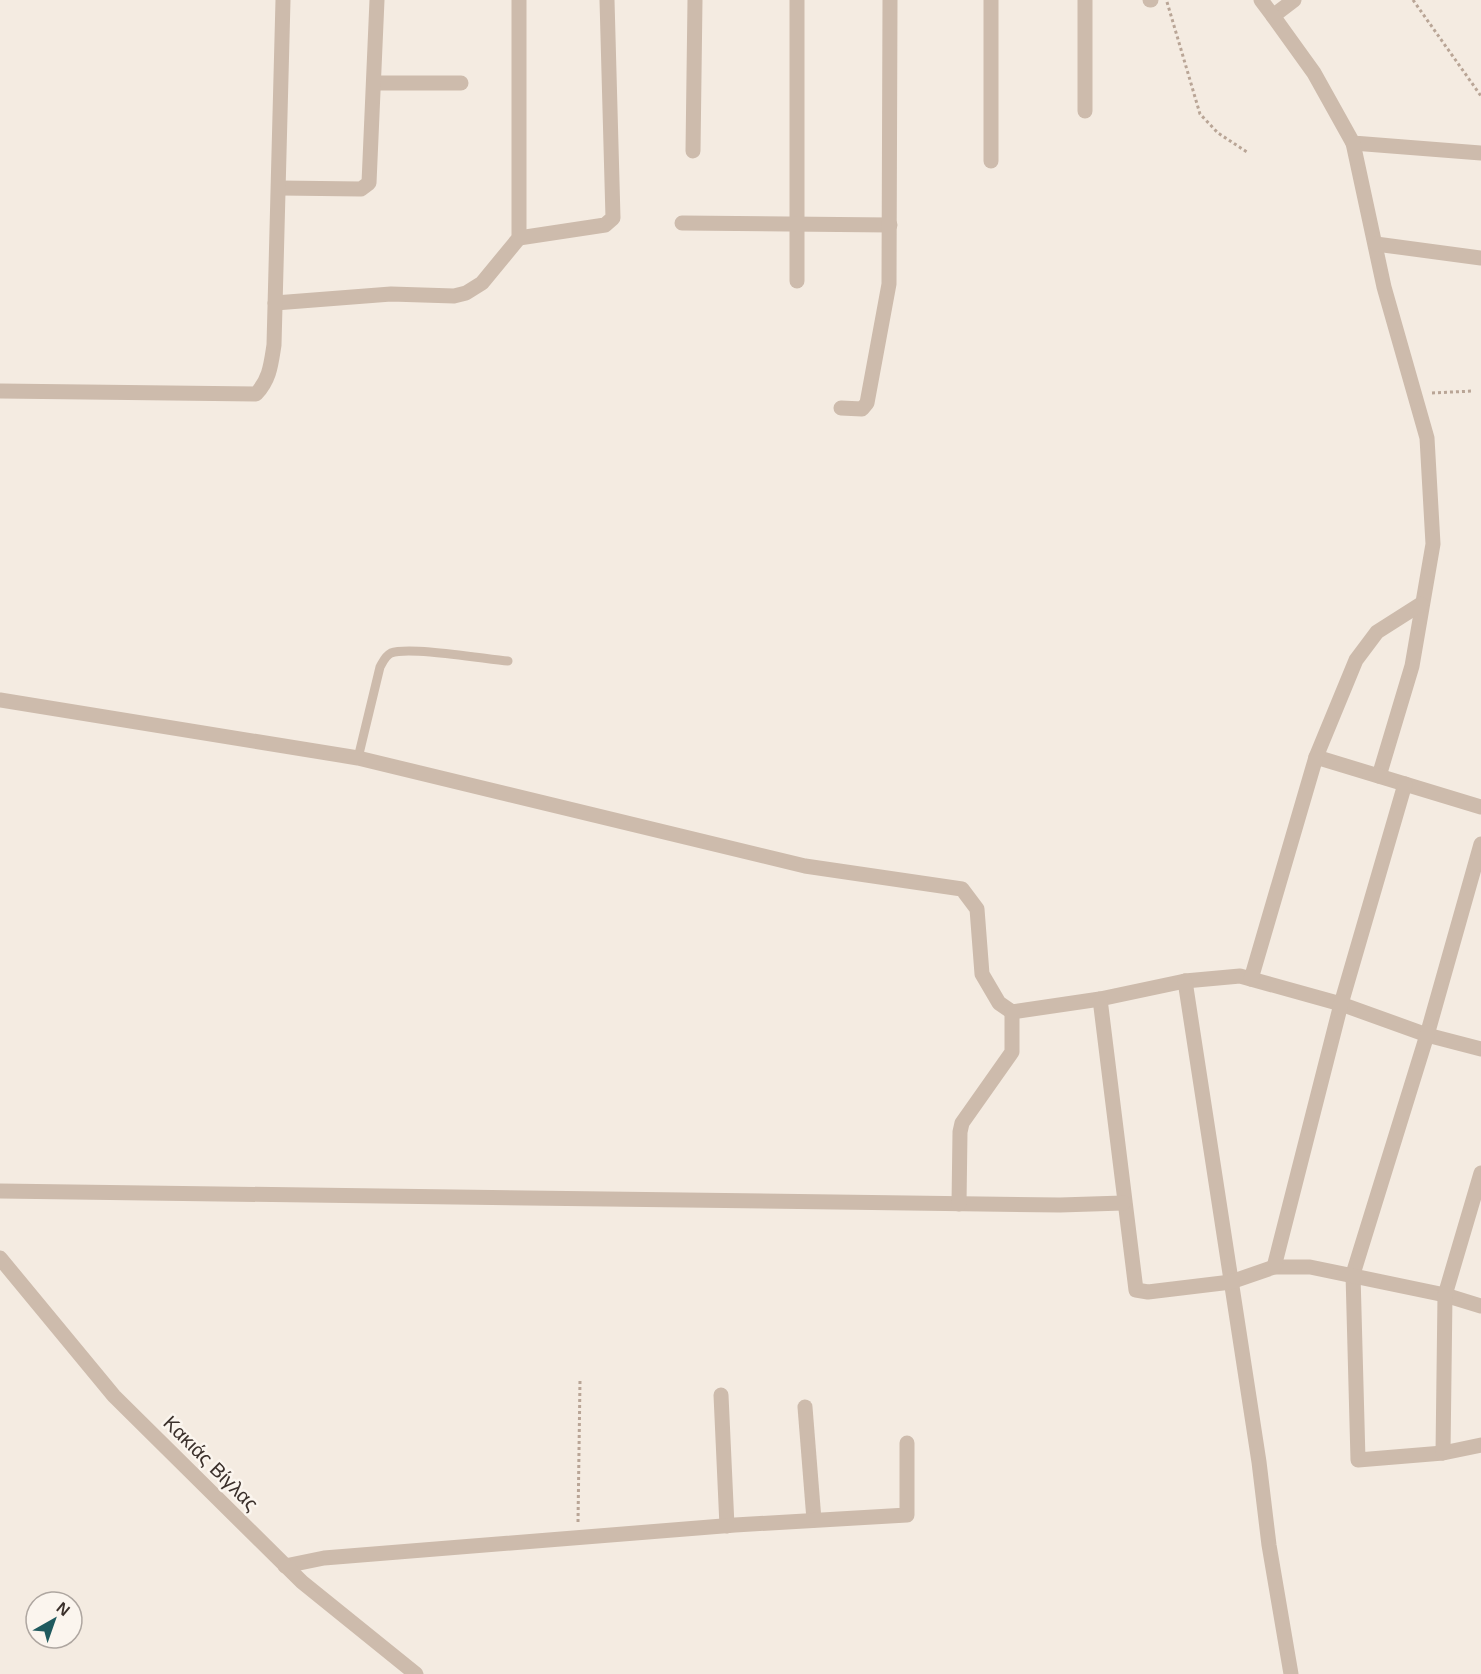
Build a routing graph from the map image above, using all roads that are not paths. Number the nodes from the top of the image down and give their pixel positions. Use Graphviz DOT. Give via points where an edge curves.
graph roads {
  1 [pos="283,0"];
  2 [pos="377,0"];
  3 [pos="519,0"];
  4 [pos="607,0"];
  5 [pos="695,0"];
  6 [pos="797,0"];
  7 [pos="890,0"];
  8 [pos="991,0"];
  9 [pos="1085,0"];
  10 [pos="1261,0"];
  11 [pos="1294,0"];
  12 [pos="1273,16"];
  13 [pos="374,83"];
  14 [pos="461,83"];
  15 [pos="1085,111"];
  16 [pos="1353,143"];
  17 [pos="693,151"];
  18 [pos="1481,153"];
  19 [pos="991,161"];
  20 [pos="280,188"];
  21 [pos="682,223"];
  22 [pos="797,225"];
  23 [pos="890,225"];
  24 [pos="519,238"];
  25 [pos="1376,244"];
  26 [pos="1481,258"];
  27 [pos="797,281"];
  28 [pos="274,303"];
  29 [pos="0,391"];
  30 [pos="841,408"];
  31 [pos="1421,604"];
  32 [pos="508,661"];
  33 [pos="0,700"];
  34 [pos="1316,757"];
  35 [pos="358,758"];
  36 [pos="1379,776"];
  37 [pos="1405,784"];
  38 [pos="1481,807"];
  39 [pos="1481,844"];
  40 [pos="1251,979"];
  41 [pos="1185,981"];
  42 [pos="1100,999"];
  43 [pos="1341,1004"];
  44 [pos="1012,1012"];
  45 [pos="1427,1035"];
  46 [pos="1481,1049"];
  47 [pos="1481,1173"];
  48 [pos="0,1191"];
  49 [pos="1123,1203"];
  50 [pos="959,1204"];
  51 [pos="0,1258"];
  52 [pos="1274,1267"];
  53 [pos="1353,1274"];
  54 [pos="1231,1282"];
  55 [pos="1445,1295"];
  56 [pos="1481,1306"];
  57 [pos="721,1395"];
  58 [pos="805,1407"];
  59 [pos="907,1443"];
  60 [pos="1481,1446"];
  61 [pos="1443,1453"];
  62 [pos="814,1520"];
  63 [pos="727,1526"];
  64 [pos="285,1566"];
  65 [pos="416,1674"];
  66 [pos="1291,1674"];
  1 -- 20 [label="street"];
  2 -- 13 [label="street"];
  3 -- 24 [label="street"];
  4 -- 24 [label="street" via="613,218 605,225"];
  5 -- 17 [label="street"];
  6 -- 22 [label="street"];
  7 -- 23 [label="street"];
  8 -- 19 [label="street"];
  9 -- 15 [label="street"];
  10 -- 12 [label="street"];
  11 -- 12 [label="street"];
  12 -- 16 [label="street" via="1314,73"];
  13 -- 14 [label="street"];
  13 -- 20 [label="street" via="369,183 361,189"];
  16 -- 18 [label="street"];
  16 -- 25 [label="street"];
  20 -- 28 [label="street"];
  21 -- 22 [label="street"];
  22 -- 23 [label="street"];
  22 -- 27 [label="street"];
  23 -- 30 [label="street" via="889,284 867,403 862,409"];
  24 -- 28 [label="street" via="482,283 460,295 392,294"];
  25 -- 26 [label="street"];
  25 -- 31 [label="street" via="1384,288 1427,438 1433,544"];
  28 -- 29 [label="street" via="270,372 256,394"];
  31 -- 34 [label="street" via="1377,632 1356,660"];
  31 -- 36 [label="street" via="1412,666"];
  32 -- 35 [label="lane" via="392,653 380,667"];
  33 -- 35 [label="street"];
  34 -- 36 [label="street"];
  34 -- 40 [label="street"];
  35 -- 44 [label="street" via="805,866 962,890 977,909 982,974 999,1003"];
  36 -- 37 [label="street"];
  37 -- 38 [label="street"];
  37 -- 43 [label="street"];
  39 -- 45 [label="street"];
  40 -- 41 [label="street" via="1240,976"];
  40 -- 43 [label="street"];
  41 -- 42 [label="street"];
  41 -- 54 [label="street"];
  42 -- 44 [label="street"];
  42 -- 49 [label="street"];
  43 -- 45 [label="street"];
  43 -- 52 [label="street"];
  44 -- 50 [label="street" via="1012,1052 962,1123"];
  45 -- 46 [label="street"];
  45 -- 53 [label="street"];
  47 -- 55 [label="street"];
  48 -- 50 [label="street"];
  49 -- 50 [label="street"];
  49 -- 54 [label="street" via="1136,1290"];
  51 -- 64 [label="street, Κακιάς Βίγλας" via="114,1396"];
  52 -- 53 [label="street" via="1310,1267"];
  52 -- 54 [label="street"];
  53 -- 55 [label="street"];
  53 -- 61 [label="street" via="1358,1460"];
  54 -- 66 [label="street"];
  55 -- 56 [label="street"];
  55 -- 61 [label="street"];
  57 -- 63 [label="street"];
  58 -- 62 [label="street"];
  59 -- 62 [label="street" via="907,1515"];
  60 -- 61 [label="street"];
  62 -- 63 [label="street"];
  63 -- 64 [label="street" via="324,1558"];
  64 -- 65 [label="street, Κακιάς Βίγλας"];
}
